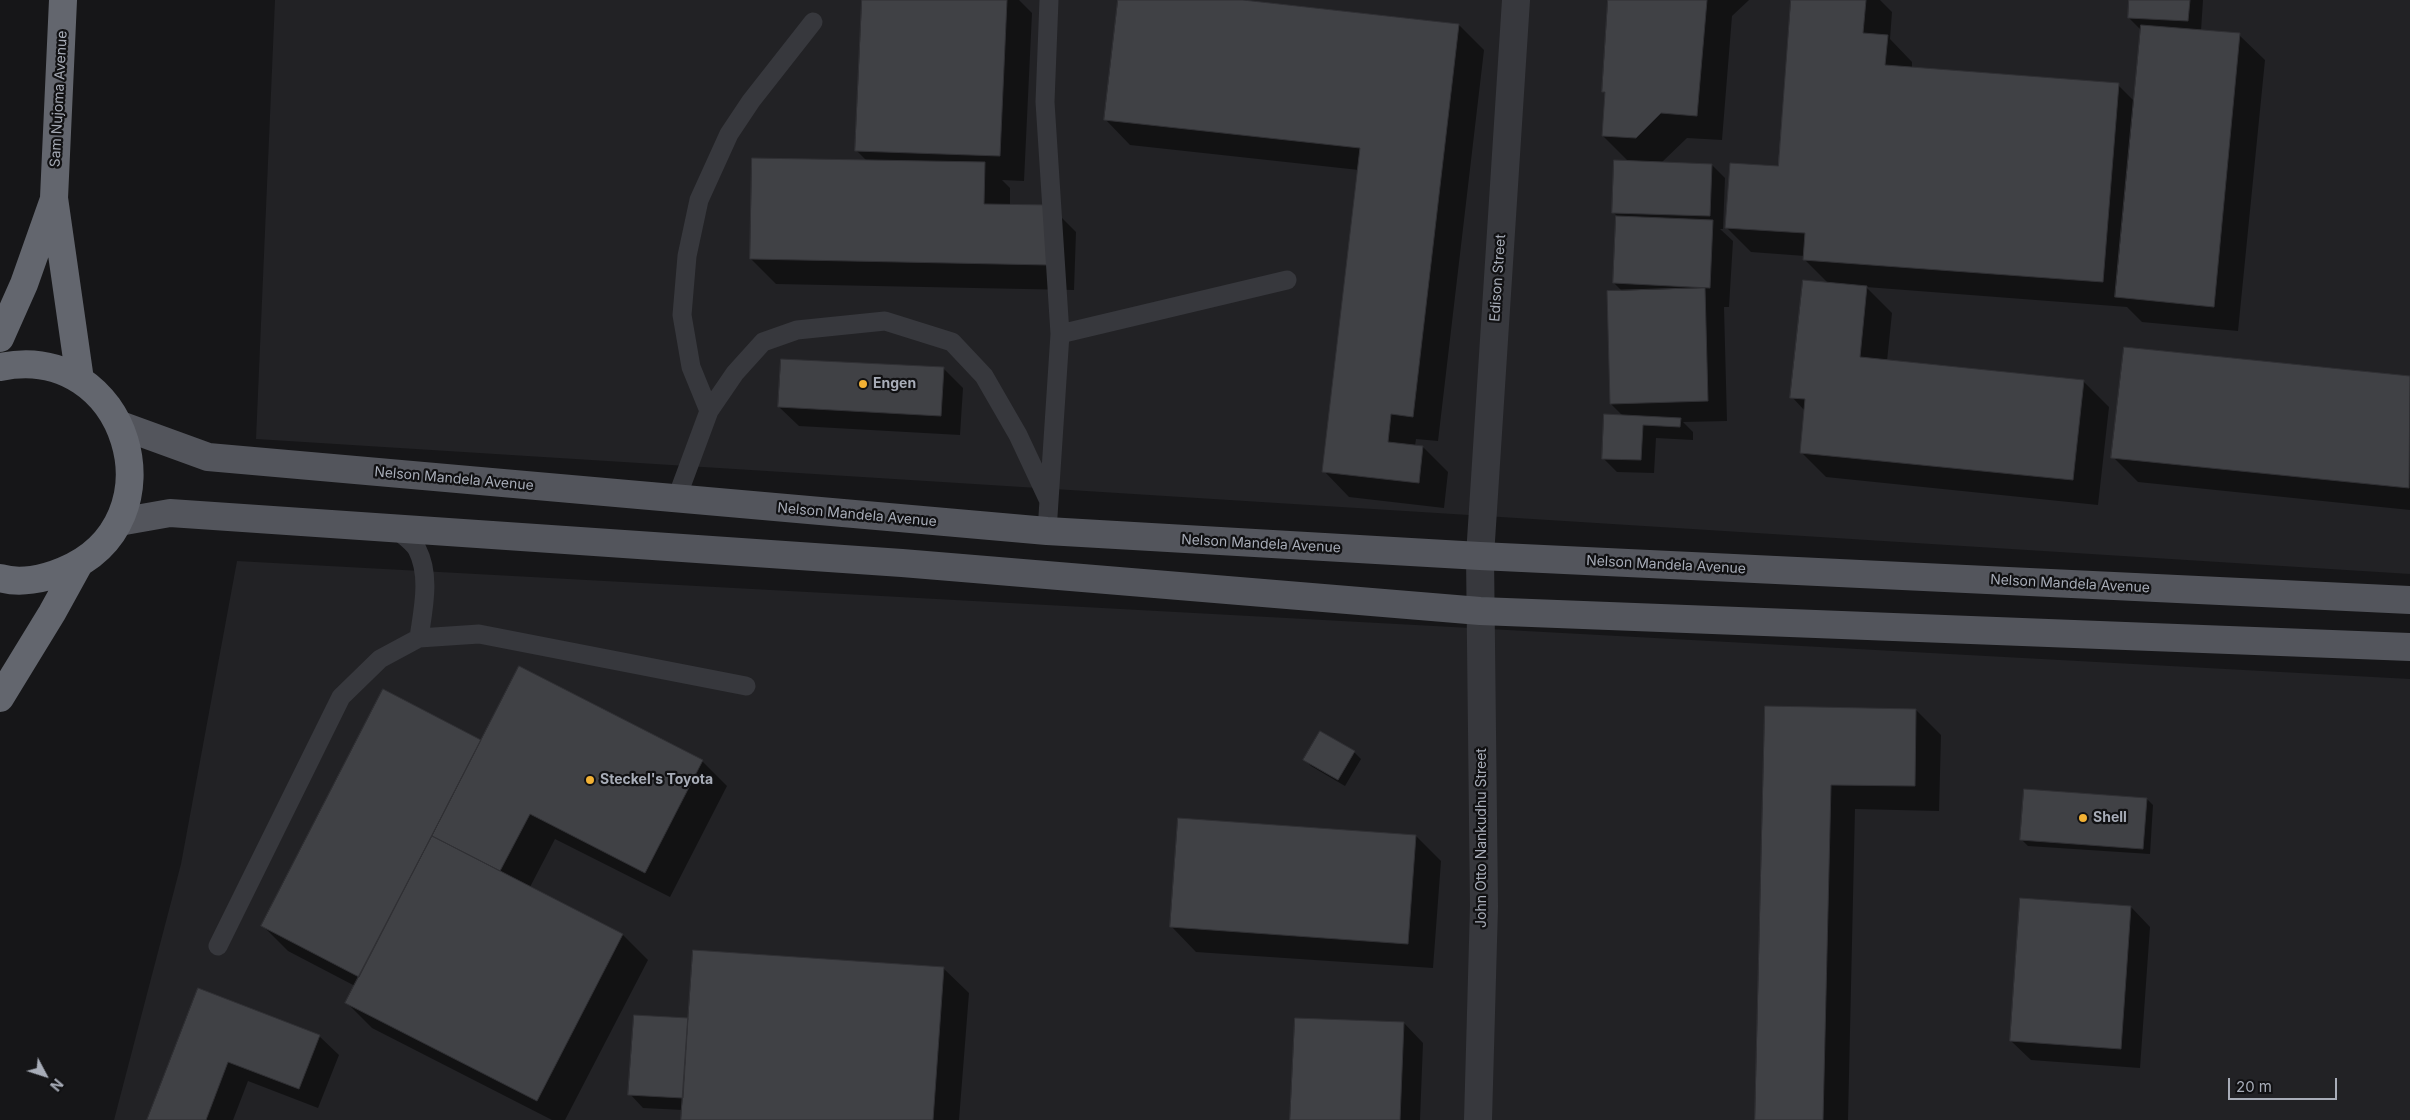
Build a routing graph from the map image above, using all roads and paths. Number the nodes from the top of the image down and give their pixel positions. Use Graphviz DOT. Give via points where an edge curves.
graph roads {
  1 [pos="63,0"];
  2 [pos="1049,0"];
  3 [pos="1516,0"];
  4 [pos="813,22"];
  5 [pos="54,198"];
  6 [pos="1287,280"];
  7 [pos="1060,334"];
  8 [pos="0,338"];
  9 [pos="0,367"];
  10 [pos="80,380"];
  11 [pos="709,411"];
  12 [pos="120,425"];
  13 [pos="1048,499"];
  14 [pos="676,500"];
  15 [pos="119,522"];
  16 [pos="397,530"];
  17 [pos="1047,531"];
  18 [pos="1480,556"];
  19 [pos="79,564"];
  20 [pos="0,578"];
  21 [pos="2410,600"];
  22 [pos="1480,611"];
  23 [pos="419,638"];
  24 [pos="2410,647"];
  25 [pos="746,686"];
  26 [pos="0,698"];
  27 [pos="218,946"];
  28 [pos="1478,1120"];
  1 -- 5 [label="highway, Sam Nujoma Avenue"];
  2 -- 7 [label="lane" via="1045,102"];
  3 -- 18 [label="street, Edison Street"];
  4 -- 11 [label="lane" via="729,134 699,200 687,256 682,315 690,368"];
  5 -- 8 [label="highway, Sam Nujoma Avenue" via="24,284"];
  5 -- 10 [label="highway, Sam Nujoma Avenue"];
  6 -- 7 [label="lane"];
  7 -- 13 [label="lane"];
  9 -- 10 [label="highway" via="17,364 50,367"];
  10 -- 12 [label="highway" via="97,393"];
  11 -- 13 [label="lane" via="763,342 798,330 885,321 952,342 984,376 1018,435"];
  11 -- 14 [label="lane"];
  12 -- 14 [label="main road, Nelson Mandela Avenue" via="208,457"];
  12 -- 15 [label="highway" via="128,449 131,474 128,498"];
  13 -- 17 [label="lane"];
  14 -- 17 [label="main road, Nelson Mandela Avenue"];
  15 -- 16 [label="main road" via="170,513"];
  15 -- 19 [label="highway" via="102,546"];
  16 -- 22 [label="main road" via="902,563"];
  16 -- 23 [label="lane" via="416,547 423,568 425,588"];
  17 -- 18 [label="main road, Nelson Mandela Avenue"];
  18 -- 21 [label="main road, Nelson Mandela Avenue"];
  18 -- 22 [label="street, John Otto Nankudhu Street"];
  19 -- 20 [label="highway" via="44,579"];
  19 -- 26 [label="highway"];
  22 -- 24 [label="main road"];
  22 -- 28 [label="street, John Otto Nankudhu Street" via="1484,906"];
  23 -- 25 [label="lane" via="479,634"];
  23 -- 27 [label="lane" via="380,659 341,697"];
}
